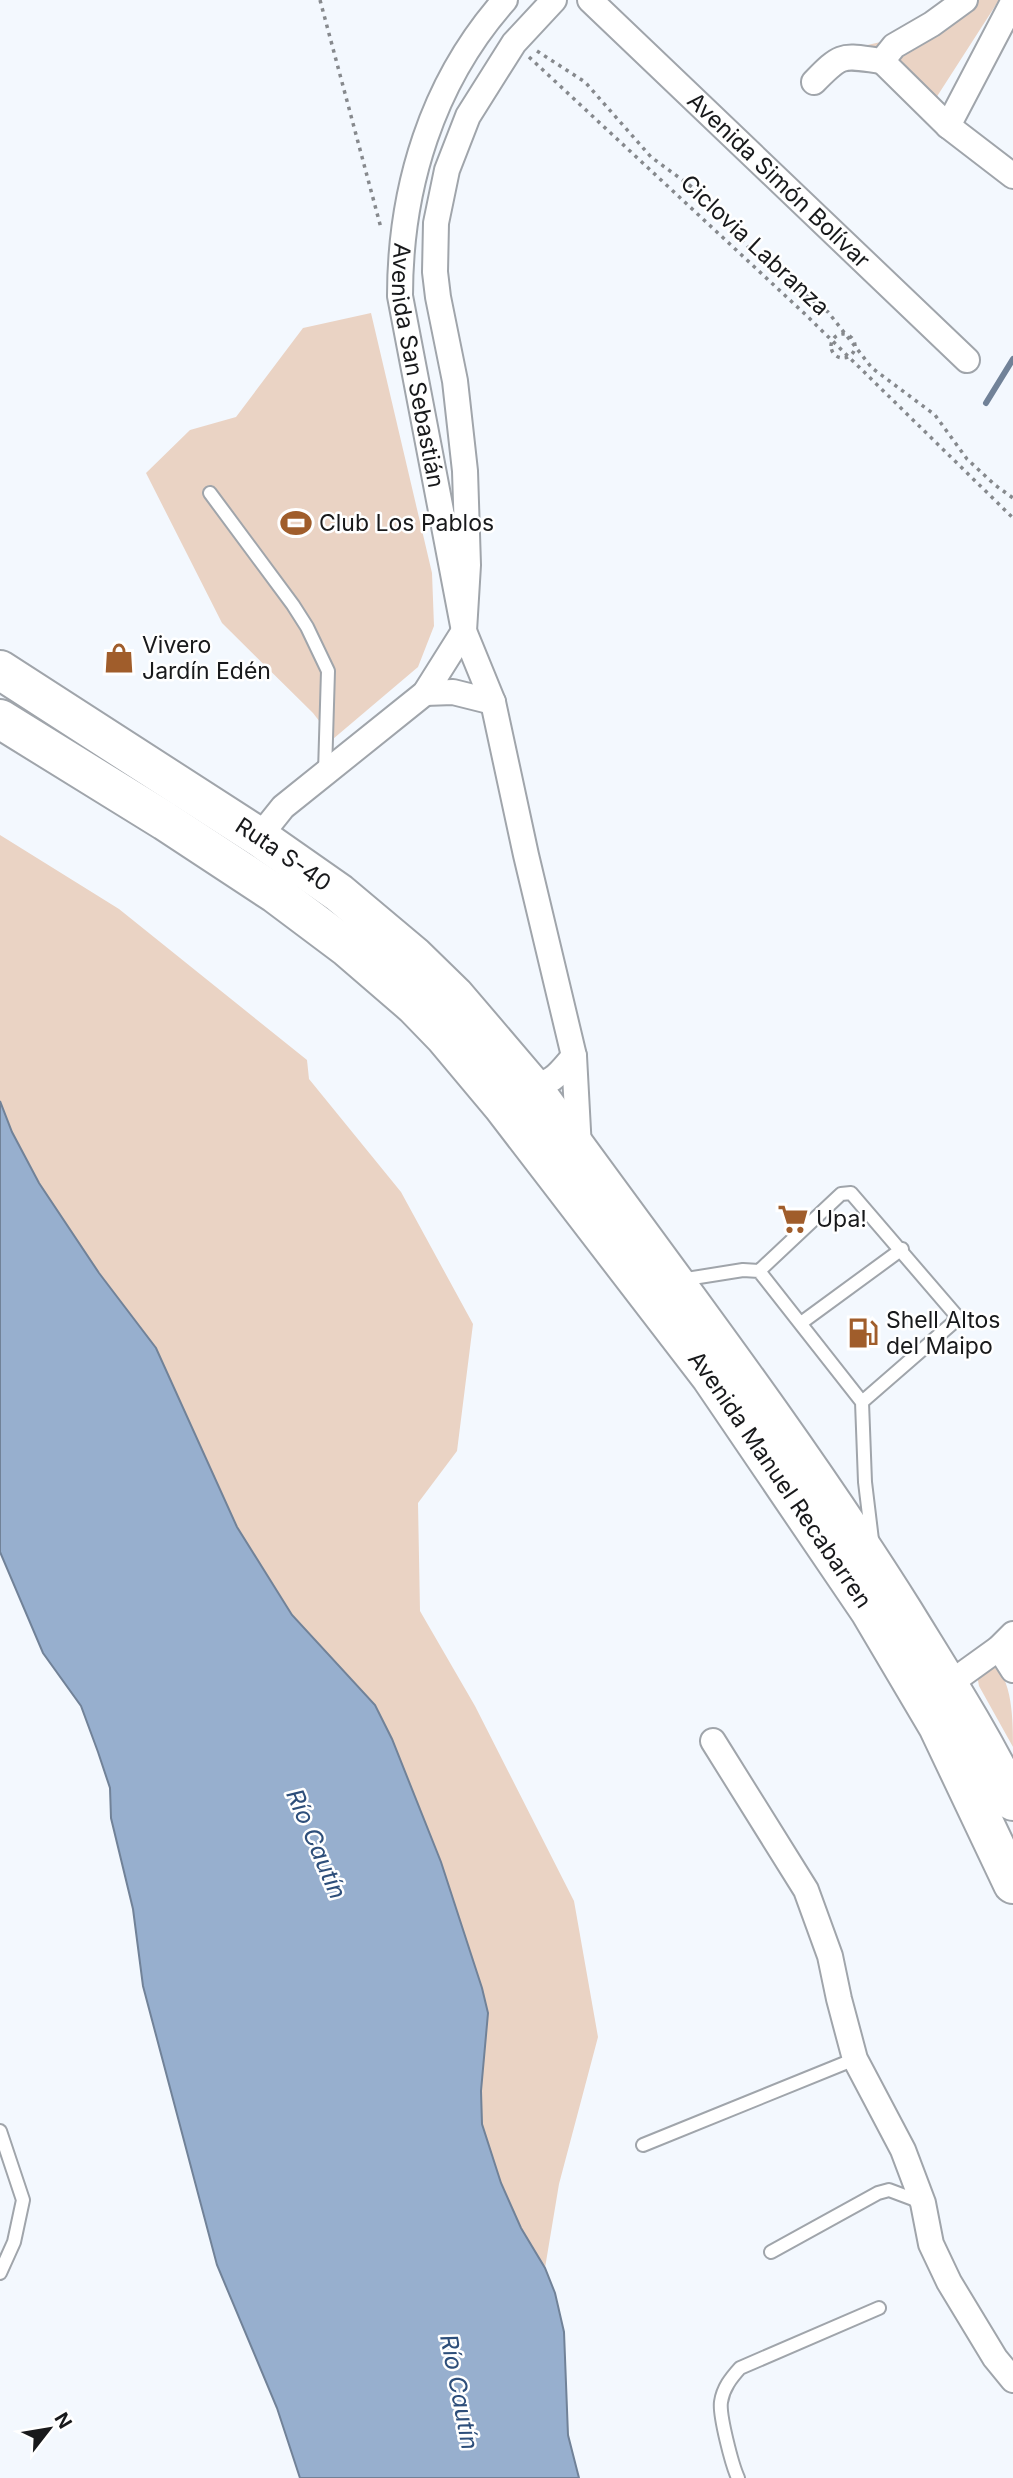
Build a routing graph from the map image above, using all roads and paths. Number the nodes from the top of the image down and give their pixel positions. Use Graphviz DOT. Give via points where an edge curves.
graph roads {
  1 [pos="320,0"];
  2 [pos="505,0"];
  3 [pos="554,0"];
  4 [pos="590,0"];
  5 [pos="965,0"];
  6 [pos="1013,2"];
  7 [pos="517,39"];
  8 [pos="882,61"];
  9 [pos="814,82"];
  10 [pos="948,126"];
  11 [pos="1013,176"];
  12 [pos="382,229"];
  13 [pos="844,333"];
  14 [pos="831,340"];
  15 [pos="855,348"];
  16 [pos="848,357"];
  17 [pos="967,360"];
  18 [pos="210,493"];
  19 [pos="1013,498"];
  20 [pos="1013,518"];
  21 [pos="464,631"];
  22 [pos="0,670"];
  23 [pos="425,692"];
  24 [pos="493,702"];
  25 [pos="0,719"];
  26 [pos="325,773"];
  27 [pos="259,837"];
  28 [pos="239,869"];
  29 [pos="574,1056"];
  30 [pos="516,1095"];
  31 [pos="580,1153"];
  32 [pos="902,1249"];
  33 [pos="759,1271"];
  34 [pos="673,1282"];
  35 [pos="801,1323"];
  36 [pos="862,1402"];
  37 [pos="876,1568"];
  38 [pos="1006,1641"];
  39 [pos="1013,1670"];
  40 [pos="949,1684"];
  41 [pos="713,1741"];
  42 [pos="1013,1801"];
  43 [pos="1013,1884"];
  44 [pos="855,2059"];
  45 [pos="0,2131"];
  46 [pos="643,2145"];
  47 [pos="923,2203"];
  48 [pos="771,2252"];
  49 [pos="0,2273"];
  50 [pos="879,2308"];
  51 [pos="1013,2380"];
  52 [pos="738,2478"];
  1 -- 12 [label="path"];
  2 -- 21 [label="street, Avenida San Sebastián" via="468,48 433,114 411,185 400,259 400,296"];
  3 -- 7 [label="street, Avenida San Sebastián"];
  4 -- 17 [label="street, Avenida Simón Bolívar"];
  5 -- 8 [label="street" via="894,46"];
  6 -- 10 [label="street"];
  7 -- 13 [label="path" via="584,82 651,157 707,198 758,259 828,312"];
  7 -- 14 [label="path, Ciclovia Labranza"];
  7 -- 21 [label="street, Avenida San Sebastián" via="482,91 456,142 436,223 435,272 455,381 465,471 468,565"];
  8 -- 9 [label="street" via="845,56"];
  8 -- 10 [label="street"];
  10 -- 11 [label="street"];
  13 -- 14 [label="path"];
  13 -- 15 [label="path" via="853,338"];
  14 -- 16 [label="path, Ciclovia Labranza"];
  14 -- 16 [label="path" via="836,357"];
  15 -- 16 [label="path"];
  15 -- 19 [label="path" via="879,374 935,415 967,459"];
  16 -- 20 [label="path, Ciclovia Labranza"];
  18 -- 26 [label="lane" via="293,605 328,671"];
  21 -- 23 [label="street"];
  21 -- 24 [label="street"];
  22 -- 27 [label="main road, Ruta S-40"];
  23 -- 24 [label="street" via="453,692"];
  23 -- 26 [label="street"];
  24 -- 29 [label="street"];
  25 -- 28 [label="main road, Ruta S-40"];
  26 -- 27 [label="street" via="283,807"];
  27 -- 28 [label="main road"];
  27 -- 30 [label="main road, Ruta S-40" via="339,893 414,956 494,1039"];
  28 -- 30 [label="main road, Ruta S-40" via="313,920"];
  29 -- 30 [label="street" via="553,1079"];
  29 -- 31 [label="street"];
  30 -- 31 [label="main road, Avenida Manuel Recabarren"];
  30 -- 43 [label="main road, Avenida Manuel Recabarren" via="870,1611 938,1726"];
  31 -- 34 [label="main road, Avenida Manuel Recabarren"];
  32 -- 33 [label="lane" via="851,1193 841,1194"];
  32 -- 35 [label="lane"];
  32 -- 36 [label="lane" via="956,1318"];
  33 -- 34 [label="lane"];
  33 -- 35 [label="lane"];
  34 -- 37 [label="main road, Avenida Manuel Recabarren"];
  35 -- 36 [label="lane"];
  36 -- 37 [label="lane" via="865,1482"];
  37 -- 40 [label="main road, Avenida Manuel Recabarren"];
  38 -- 39 [label="street"];
  38 -- 40 [label="street"];
  40 -- 42 [label="main road, Avenida Manuel Recabarren"];
  41 -- 44 [label="street" via="806,1890 830,1956"];
  44 -- 46 [label="lane"];
  44 -- 47 [label="street" via="903,2150"];
  45 -- 49 [label="lane" via="23,2200 14,2242"];
  47 -- 48 [label="lane" via="889,2190 878,2193"];
  47 -- 51 [label="street" via="931,2244 949,2283"];
  50 -- 52 [label="lane" via="740,2368 729,2381 720,2403"];
}
